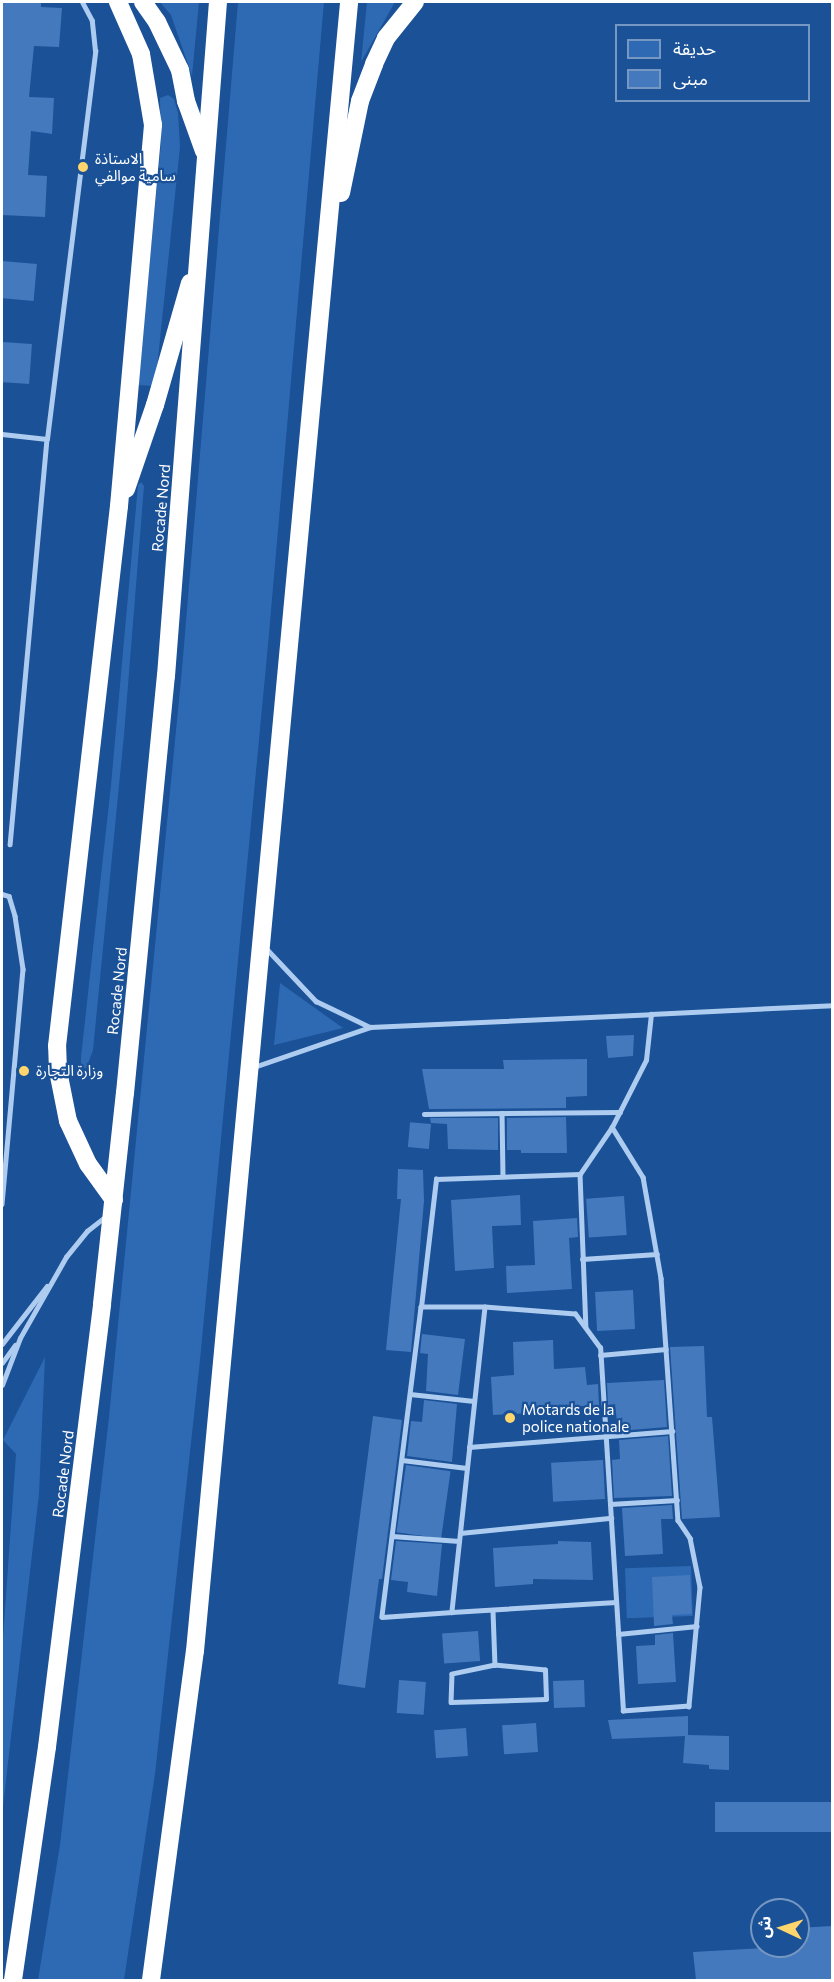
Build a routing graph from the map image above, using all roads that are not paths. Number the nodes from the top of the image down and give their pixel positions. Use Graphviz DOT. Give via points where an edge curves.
graph roads {
  1 [pos="82,2"];
  2 [pos="118,2"];
  3 [pos="143,2"];
  4 [pos="218,2"];
  5 [pos="349,2"];
  6 [pos="415,2"];
  7 [pos="206,158"];
  8 [pos="200,247"];
  9 [pos="318,315"];
  10 [pos="2,434"];
  11 [pos="47,439"];
  12 [pos="119,506"];
  13 [pos="10,844"];
  14 [pos="2,894"];
  15 [pos="262,944"];
  16 [pos="832,1005"];
  17 [pos="651,1014"];
  18 [pos="370,1027"];
  19 [pos="251,1068"];
  20 [pos="620,1112"];
  21 [pos="502,1113"];
  22 [pos="424,1114"];
  23 [pos="612,1127"];
  24 [pos="580,1174"];
  25 [pos="502,1175"];
  26 [pos="2,1204"];
  27 [pos="113,1206"];
  28 [pos="657,1254"];
  29 [pos="582,1259"];
  30 [pos="56,1275"];
  31 [pos="422,1307"];
  32 [pos="485,1308"];
  33 [pos="586,1328"];
  34 [pos="20,1338"];
  35 [pos="2,1344"];
  36 [pos="666,1349"];
  37 [pos="600,1355"];
  38 [pos="2,1363"];
  39 [pos="2,1385"];
  40 [pos="410,1394"];
  41 [pos="474,1401"];
  42 [pos="672,1431"];
  43 [pos="606,1436"];
  44 [pos="469,1447"];
  45 [pos="402,1460"];
  46 [pos="467,1468"];
  47 [pos="677,1500"];
  48 [pos="610,1504"];
  49 [pos="611,1518"];
  50 [pos="460,1533"];
  51 [pos="392,1536"];
  52 [pos="459,1541"];
  53 [pos="616,1602"];
  54 [pos="493,1611"];
  55 [pos="452,1612"];
  56 [pos="697,1626"];
  57 [pos="618,1634"];
  58 [pos="495,1665"];
  59 [pos="13,1980"];
  60 [pos="151,1980"];
  1 -- 11 [label="lane" via="92,21 95,51"];
  2 -- 12 [label="highway" via="141,54 153,125"];
  3 -- 7 [label="highway" via="180,70"];
  4 -- 7 [label="highway, Rocade Nord"];
  5 -- 9 [label="highway"];
  6 -- 9 [label="highway" via="386,38 360,101"];
  7 -- 8 [label="highway, Rocade Nord"];
  8 -- 12 [label="highway" via="140,454"];
  8 -- 27 [label="highway, Rocade Nord" via="166,676"];
  9 -- 15 [label="highway"];
  10 -- 11 [label="lane"];
  11 -- 13 [label="lane"];
  12 -- 27 [label="highway" via="57,1046 68,1121"];
  14 -- 26 [label="lane" via="9,896 15,916 23,969"];
  15 -- 18 [label="lane" via="316,1001"];
  15 -- 19 [label="highway"];
  16 -- 17 [label="lane"];
  17 -- 18 [label="lane"];
  17 -- 20 [label="lane" via="646,1060"];
  18 -- 19 [label="lane"];
  19 -- 60 [label="highway" via="195,1651"];
  20 -- 21 [label="lane"];
  20 -- 23 [label="lane"];
  21 -- 22 [label="lane"];
  21 -- 25 [label="lane"];
  23 -- 24 [label="lane"];
  23 -- 28 [label="lane" via="643,1178"];
  24 -- 25 [label="lane"];
  24 -- 29 [label="lane"];
  25 -- 31 [label="lane" via="436,1179"];
  27 -- 30 [label="lane" via="82,1237"];
  27 -- 59 [label="highway, Rocade Nord" via="48,1735"];
  28 -- 29 [label="lane"];
  28 -- 36 [label="lane"];
  29 -- 33 [label="lane"];
  30 -- 34 [label="lane"];
  30 -- 35 [label="lane"];
  31 -- 32 [label="lane"];
  31 -- 40 [label="lane"];
  32 -- 33 [label="lane" via="575,1314"];
  32 -- 41 [label="lane"];
  33 -- 37 [label="lane" via="600,1348"];
  34 -- 38 [label="lane"];
  34 -- 39 [label="lane"];
  36 -- 37 [label="lane"];
  36 -- 42 [label="lane"];
  37 -- 43 [label="lane"];
  40 -- 41 [label="lane"];
  40 -- 45 [label="lane"];
  41 -- 44 [label="lane"];
  42 -- 43 [label="lane"];
  42 -- 47 [label="lane"];
  43 -- 44 [label="lane"];
  43 -- 48 [label="lane"];
  44 -- 46 [label="lane"];
  45 -- 46 [label="lane"];
  45 -- 51 [label="lane"];
  46 -- 50 [label="lane"];
  47 -- 48 [label="lane"];
  47 -- 56 [label="lane" via="678,1520 690,1538 700,1587"];
  48 -- 49 [label="lane"];
  49 -- 50 [label="lane"];
  49 -- 53 [label="lane"];
  50 -- 52 [label="lane"];
  51 -- 52 [label="lane"];
  51 -- 55 [label="lane" via="382,1617"];
  52 -- 55 [label="lane"];
  53 -- 54 [label="lane"];
  53 -- 57 [label="lane"];
  54 -- 55 [label="lane"];
  54 -- 58 [label="lane"];
  56 -- 57 [label="lane"];
  56 -- 57 [label="lane" via="689,1706 623,1711"];
  58 -- 58 [label="lane" via="452,1674 451,1702 546,1700 545,1670"];
}
